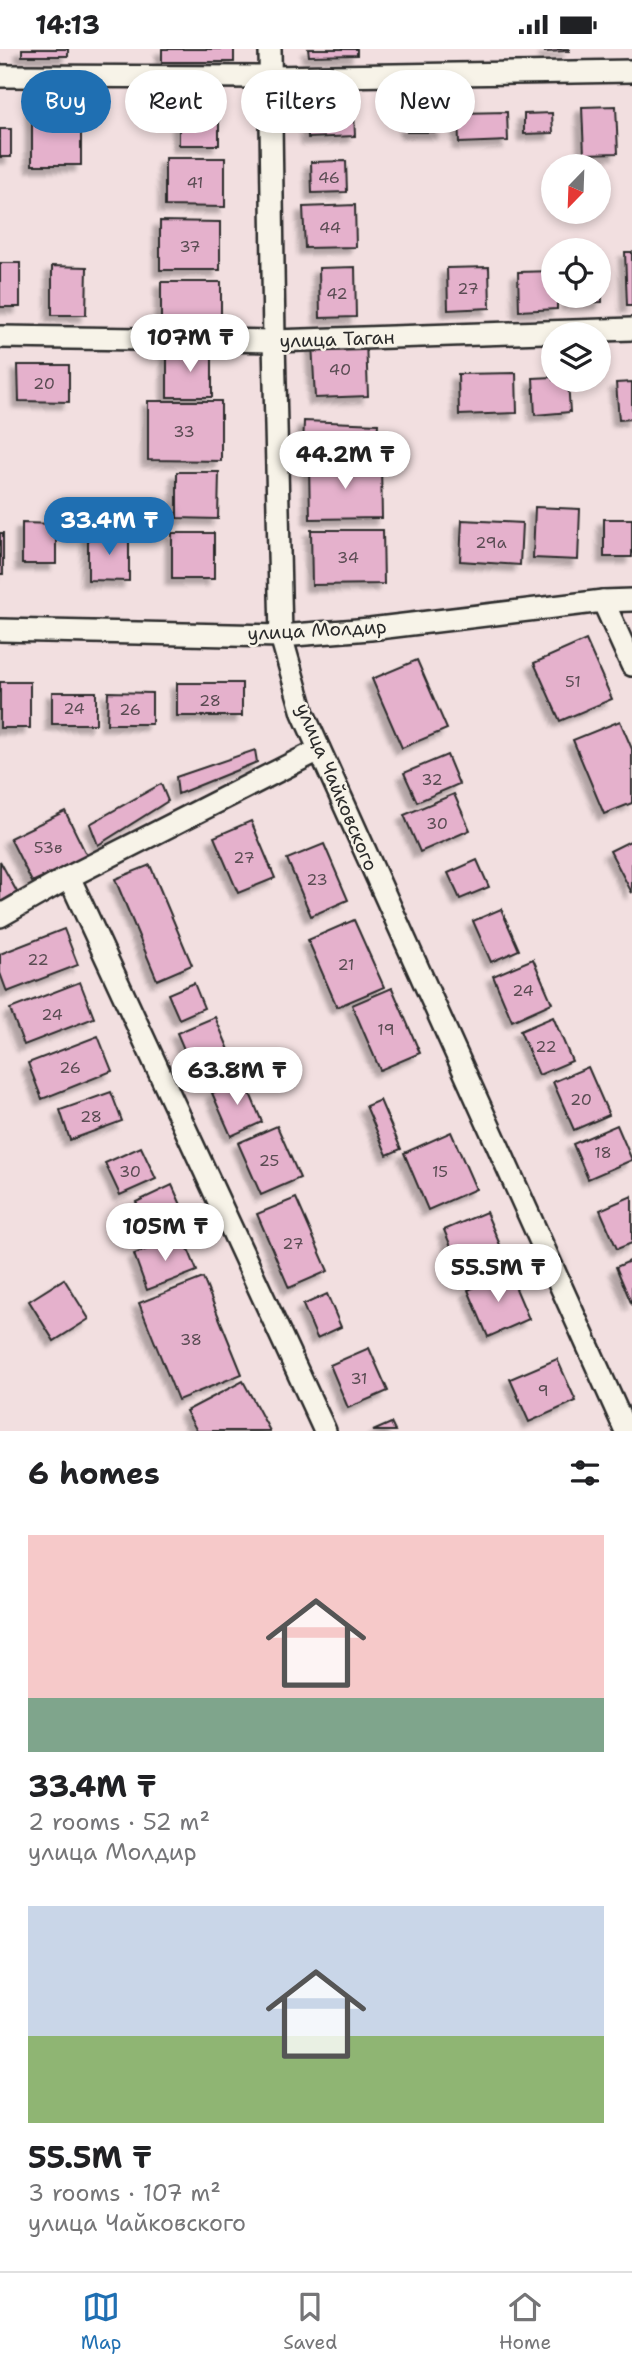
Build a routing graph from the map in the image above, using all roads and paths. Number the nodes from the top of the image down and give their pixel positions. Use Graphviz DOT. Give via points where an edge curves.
graph roads {
  1 [pos="270,49"];
  2 [pos="270,70"];
  3 [pos="632,71"];
  4 [pos="361,75"];
  5 [pos="0,76"];
  6 [pos="241,77"];
  7 [pos="271,133"];
  8 [pos="632,329"];
  9 [pos="0,337"];
  10 [pos="274,341"];
  11 [pos="632,600"];
  12 [pos="603,601"];
  13 [pos="0,630"];
  14 [pos="281,636"];
  15 [pos="632,665"];
  16 [pos="319,750"];
  17 [pos="69,877"];
  18 [pos="0,916"];
  19 [pos="325,1431"];
  20 [pos="626,1431"];
  1 -- 2 [label="street, улица Чайковского"];
  3 -- 4 [label="street"];
  5 -- 6 [label="street"];
  7 -- 10 [label="street, улица Чайковского"];
  8 -- 10 [label="street, улица Таган"];
  9 -- 10 [label="street, улица Таган"];
  10 -- 14 [label="street, улица Чайковского"];
  11 -- 12 [label="street, улица Молдир"];
  12 -- 14 [label="street, улица Молдир"];
  12 -- 15 [label="street"];
  13 -- 14 [label="street, улица Молдир"];
  14 -- 16 [label="street, улица Чайковского"];
  16 -- 17 [label="street"];
  16 -- 20 [label="street, улица Чайковского"];
  17 -- 18 [label="street"];
  17 -- 19 [label="street"];
}
